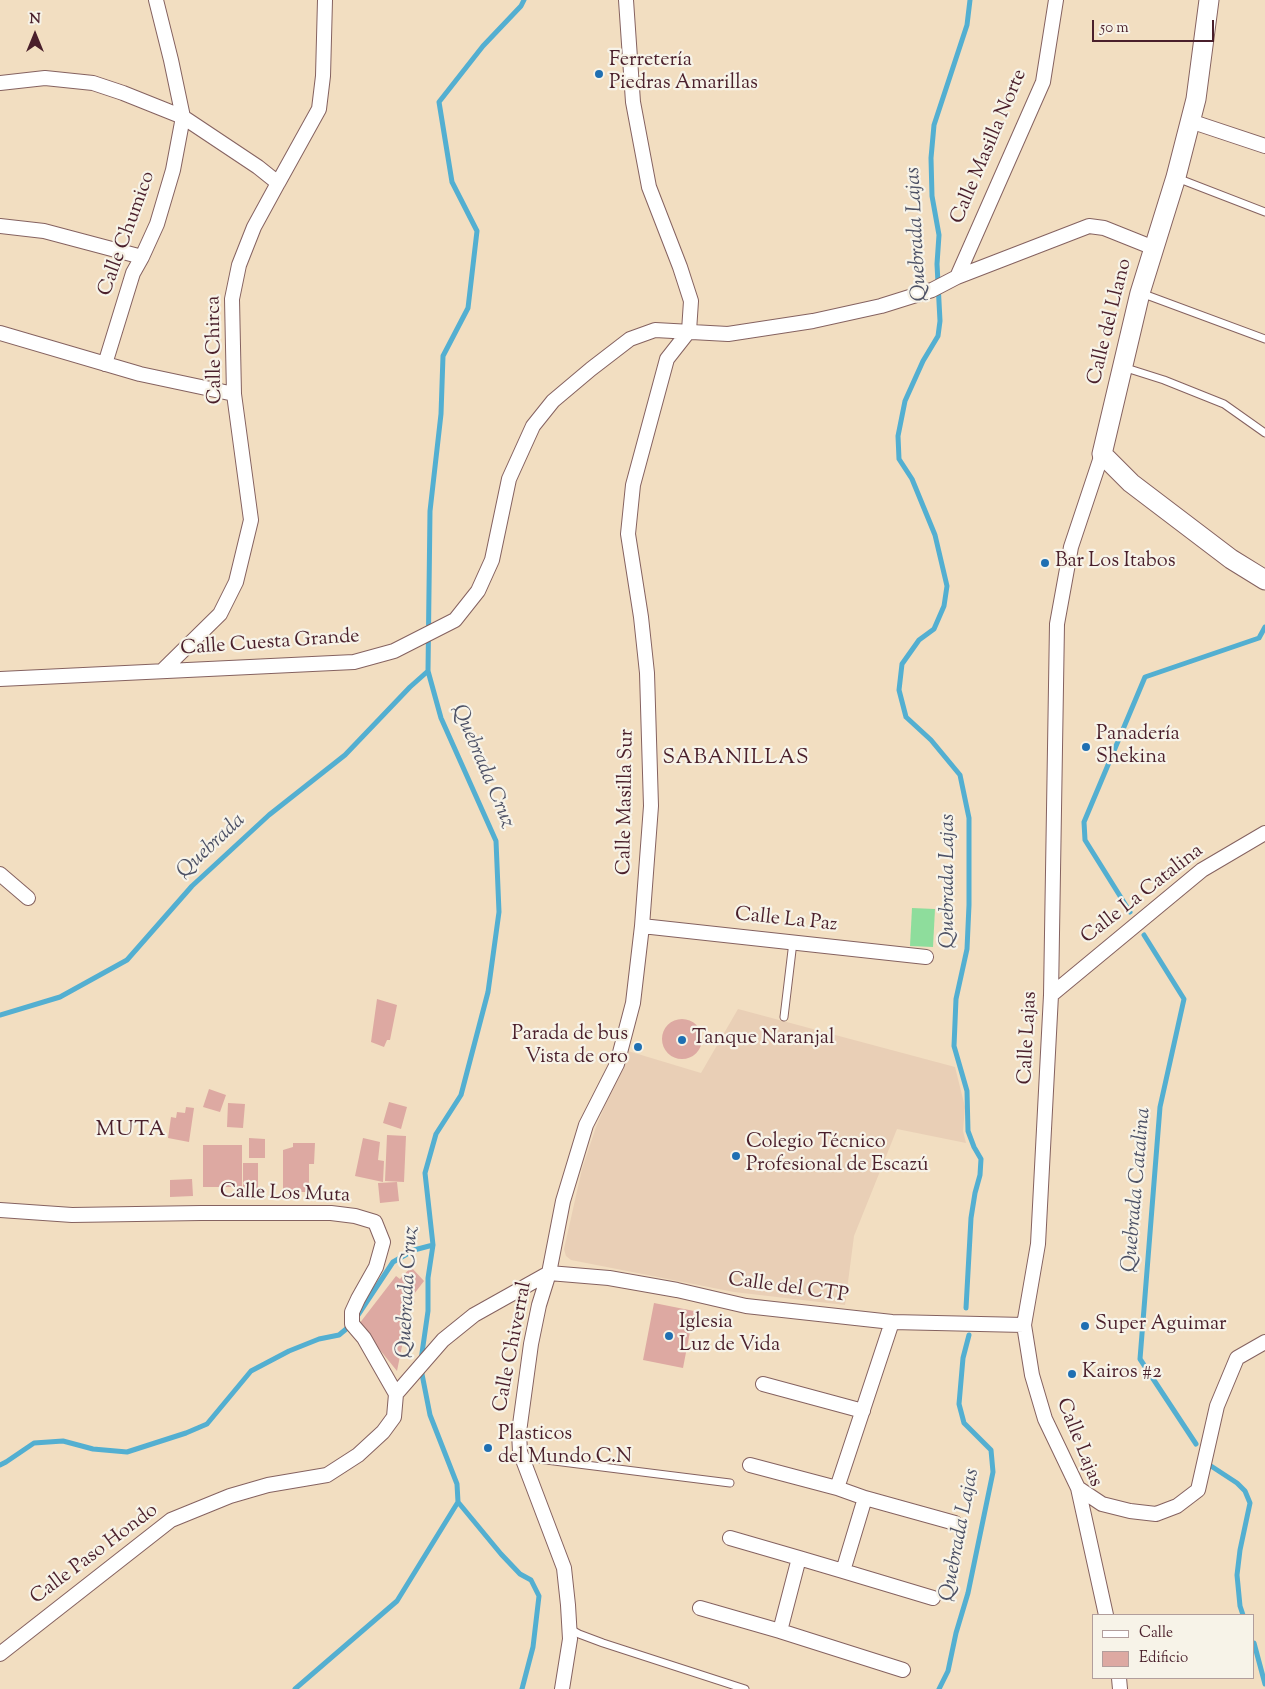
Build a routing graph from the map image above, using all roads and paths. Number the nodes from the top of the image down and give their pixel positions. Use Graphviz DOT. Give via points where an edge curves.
graph roads {
  1 [pos="156,0"];
  2 [pos="325,0"];
  3 [pos="626,0"];
  4 [pos="1056,0"];
  5 [pos="1209,0"];
  6 [pos="0,83"];
  7 [pos="183,117"];
  8 [pos="1190,121"];
  9 [pos="1265,146"];
  10 [pos="1176,177"];
  11 [pos="278,182"];
  12 [pos="1265,212"];
  13 [pos="0,226"];
  14 [pos="1154,248"];
  15 [pos="142,257"];
  16 [pos="957,277"];
  17 [pos="1140,292"];
  18 [pos="689,331"];
  19 [pos="0,333"];
  20 [pos="1265,340"];
  21 [pos="105,364"];
  22 [pos="1122,367"];
  23 [pos="234,394"];
  24 [pos="1265,433"];
  25 [pos="1102,454"];
  26 [pos="1265,580"];
  27 [pos="162,671"];
  28 [pos="0,679"];
  29 [pos="1265,833"];
  30 [pos="0,874"];
  31 [pos="28,898"];
  32 [pos="642,926"];
  33 [pos="793,942"];
  34 [pos="926,957"];
  35 [pos="1051,995"];
  36 [pos="784,1017"];
  37 [pos="0,1210"];
  38 [pos="549,1273"];
  39 [pos="892,1322"];
  40 [pos="1024,1325"];
  41 [pos="1265,1342"];
  42 [pos="763,1384"];
  43 [pos="396,1394"];
  44 [pos="863,1411"];
  45 [pos="522,1457"];
  46 [pos="750,1465"];
  47 [pos="730,1483"];
  48 [pos="837,1488"];
  49 [pos="1078,1488"];
  50 [pos="865,1498"];
  51 [pos="954,1523"];
  52 [pos="730,1538"];
  53 [pos="799,1558"];
  54 [pos="843,1571"];
  55 [pos="933,1598"];
  56 [pos="700,1608"];
  57 [pos="1106,1614"];
  58 [pos="569,1628"];
  59 [pos="780,1631"];
  60 [pos="0,1654"];
  61 [pos="904,1670"];
  62 [pos="562,1689"];
  63 [pos="745,1689"];
  1 -- 7 [label="street"];
  2 -- 11 [label="street, Calle Chirca" via="324,76 319,109"];
  3 -- 18 [label="street" via="633,102 649,187 691,302"];
  4 -- 16 [label="street, Calle Masilla Norte" via="1043,82"];
  5 -- 8 [label="main road, Calle del Llano" via="1196,99"];
  6 -- 7 [label="street" via="45,78 93,83"];
  7 -- 11 [label="street"];
  7 -- 15 [label="street, Calle Chumico" via="173,170 157,224"];
  8 -- 9 [label="street"];
  8 -- 10 [label="main road, Calle del Llano"];
  10 -- 12 [label="lane"];
  10 -- 14 [label="main road, Calle del Llano"];
  11 -- 23 [label="street, Calle Chirca" via="254,227 239,265 232,299"];
  13 -- 15 [label="street" via="44,230"];
  14 -- 16 [label="street, Calle Cuesta Grande" via="1104,228 1089,226"];
  14 -- 17 [label="main road, Calle del Llano"];
  15 -- 21 [label="street, Calle Chumico" via="133,273"];
  16 -- 18 [label="street, Calle Cuesta Grande" via="932,290 881,306 814,321 728,334"];
  17 -- 20 [label="lane"];
  17 -- 22 [label="main road, Calle del Llano"];
  18 -- 27 [label="street, Calle Cuesta Grande" via="655,330 630,339 553,401 533,426 509,479 492,560 478,591 455,620 394,651 354,662"];
  18 -- 32 [label="street, Calle Masilla Sur" via="667,359 633,485 628,534 648,673 651,806"];
  19 -- 21 [label="street"];
  21 -- 23 [label="street"];
  22 -- 24 [label="lane" via="1224,404"];
  22 -- 25 [label="main road, Calle del Llano"];
  23 -- 27 [label="street, Calle Chirca" via="252,520 236,582 220,614"];
  25 -- 26 [label="main road" via="1131,483 1231,559"];
  25 -- 35 [label="street, Calle Lajas" via="1071,547 1057,624"];
  27 -- 28 [label="street, Calle Cuesta Grande"];
  29 -- 35 [label="street, Calle La Catalina" via="1202,870"];
  30 -- 31 [label="street"];
  32 -- 33 [label="street, Calle La Paz"];
  32 -- 38 [label="street, Calle Masilla Sur" via="633,1003 617,1064 586,1125 563,1201"];
  33 -- 34 [label="street, Calle La Paz"];
  33 -- 36 [label="lane"];
  35 -- 40 [label="street, Calle Lajas" via="1038,1244"];
  37 -- 43 [label="street, Calle Los Muta" via="72,1215 331,1214 374,1222 383,1242 376,1267 352,1312 354,1328 364,1338"];
  38 -- 39 [label="street, Calle del CTP" via="609,1278 746,1306"];
  38 -- 43 [label="street" via="474,1315 443,1340"];
  38 -- 45 [label="street, Calle Chiverral" via="531,1344 518,1432"];
  39 -- 40 [label="street, Calle del CTP"];
  39 -- 44 [label="street"];
  40 -- 49 [label="street, Calle Lajas" via="1032,1375 1044,1419"];
  41 -- 49 [label="street" via="1237,1358 1217,1406 1198,1490 1177,1506 1156,1514 1102,1504"];
  42 -- 44 [label="street"];
  43 -- 60 [label="street, Calle Paso Hondo" via="394,1417 358,1455 327,1475 268,1485 230,1496 171,1520"];
  44 -- 48 [label="street"];
  45 -- 47 [label="lane"];
  45 -- 58 [label="street, Calle Chiverral" via="564,1568"];
  46 -- 48 [label="street"];
  48 -- 50 [label="street"];
  49 -- 57 [label="street, Calle Lajas"];
  50 -- 51 [label="street"];
  50 -- 54 [label="street"];
  52 -- 53 [label="street"];
  53 -- 54 [label="street"];
  53 -- 59 [label="street"];
  54 -- 55 [label="street"];
  56 -- 59 [label="street"];
  58 -- 62 [label="street, Calle Chiverral"];
  58 -- 63 [label="lane" via="603,1643"];
  59 -- 61 [label="street"];
}
